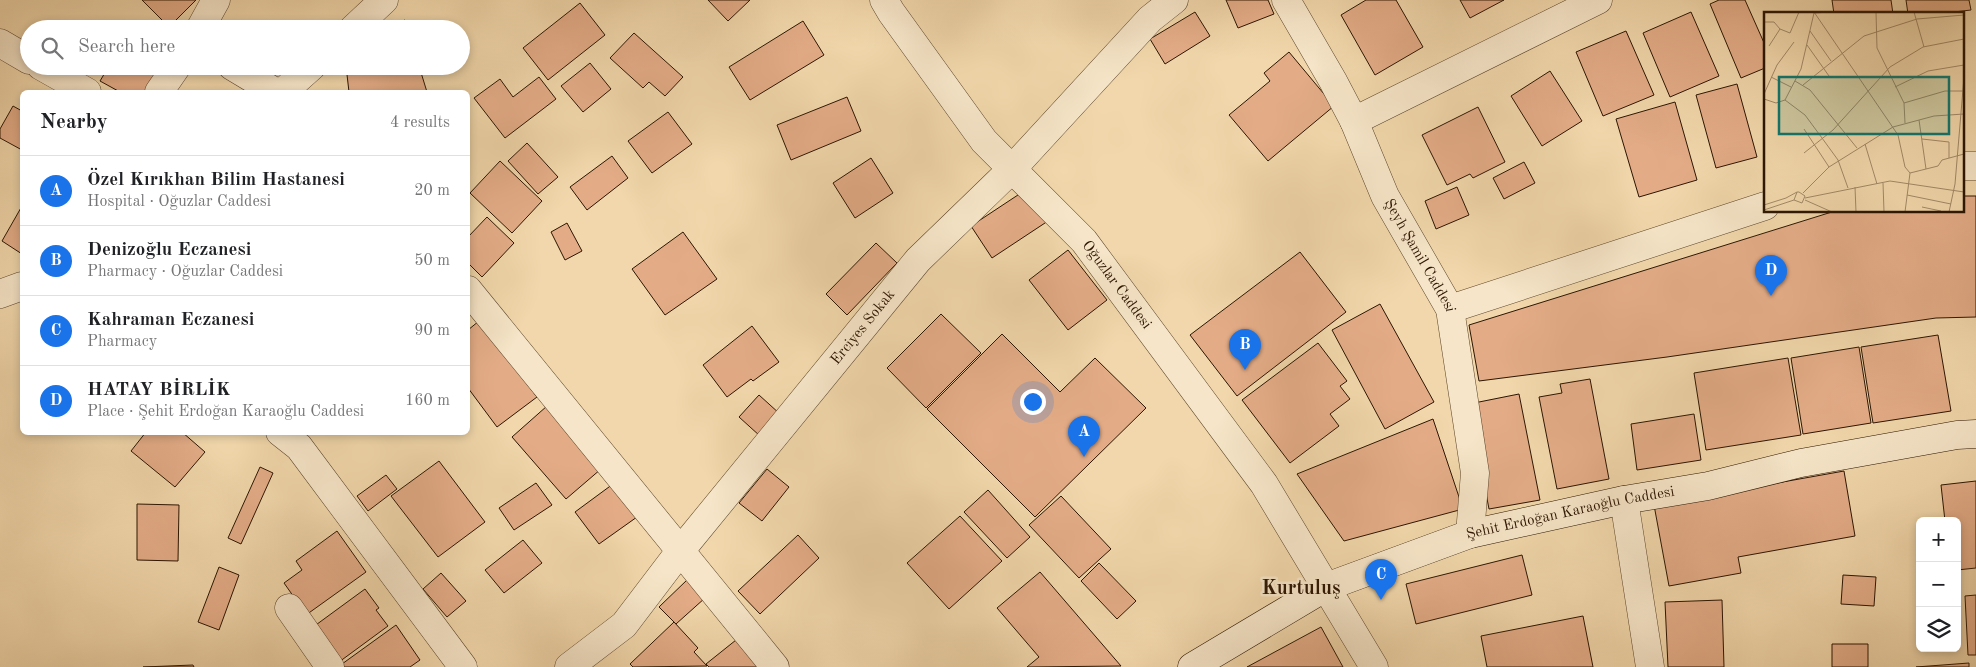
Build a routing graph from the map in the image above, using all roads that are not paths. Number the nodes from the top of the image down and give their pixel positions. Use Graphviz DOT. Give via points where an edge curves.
graph roads {
  1 [pos="216,0"];
  2 [pos="384,0"];
  3 [pos="884,0"];
  4 [pos="1174,0"];
  5 [pos="1286,0"];
  6 [pos="1598,0"];
  7 [pos="205,20"];
  8 [pos="363,20"];
  9 [pos="0,43"];
  10 [pos="20,55"];
  11 [pos="57,75"];
  12 [pos="171,75"];
  13 [pos="247,75"];
  14 [pos="302,75"];
  15 [pos="83,90"];
  16 [pos="160,90"];
  17 [pos="273,90"];
  18 [pos="285,90"];
  19 [pos="1354,121"];
  20 [pos="1012,169"];
  21 [pos="1764,206"];
  22 [pos="20,287"];
  23 [pos="470,292"];
  24 [pos="0,294"];
  25 [pos="1450,309"];
  26 [pos="1976,434"];
  27 [pos="284,435"];
  28 [pos="1624,500"];
  29 [pos="1470,534"];
  30 [pos="681,550"];
  31 [pos="1326,587"];
  32 [pos="289,608"];
  33 [pos="330,667"];
  34 [pos="464,667"];
  35 [pos="569,667"];
  36 [pos="775,667"];
  37 [pos="1192,667"];
  38 [pos="1374,667"];
  39 [pos="1650,667"];
  1 -- 7 [label="street"];
  2 -- 8 [label="street"];
  3 -- 20 [label="street, Oğuzlar Caddesi" via="984,141"];
  4 -- 20 [label="street, Erciyes Sokak" via="1150,19"];
  5 -- 19 [label="street, Şeyh Şamil Caddesi"];
  6 -- 19 [label="street"];
  9 -- 10 [label="street"];
  11 -- 15 [label="street"];
  12 -- 16 [label="street"];
  13 -- 17 [label="street"];
  14 -- 18 [label="street"];
  19 -- 25 [label="street, Şeyh Şamil Caddesi" via="1385,196"];
  20 -- 30 [label="street, Erciyes Sokak" via="918,260"];
  20 -- 31 [label="street, Oğuzlar Caddesi" via="1090,248 1264,484"];
  21 -- 25 [label="street"];
  22 -- 24 [label="street"];
  23 -- 30 [label="street"];
  25 -- 29 [label="street, Şeyh Şamil Caddesi" via="1475,473"];
  26 -- 28 [label="street, Şehit Erdoğan Karaoğlu Caddesi" via="1801,462 1708,486"];
  27 -- 34 [label="street" via="300,448"];
  28 -- 29 [label="street, Şehit Erdoğan Karaoğlu Caddesi"];
  28 -- 39 [label="street"];
  29 -- 31 [label="street, Şehit Erdoğan Karaoğlu Caddesi"];
  30 -- 35 [label="street, Erciyes Sokak" via="624,625"];
  30 -- 36 [label="street"];
  31 -- 37 [label="street, Şehit Erdoğan Karaoğlu Caddesi"];
  31 -- 38 [label="street, Oğuzlar Caddesi"];
  32 -- 33 [label="street"];
}
